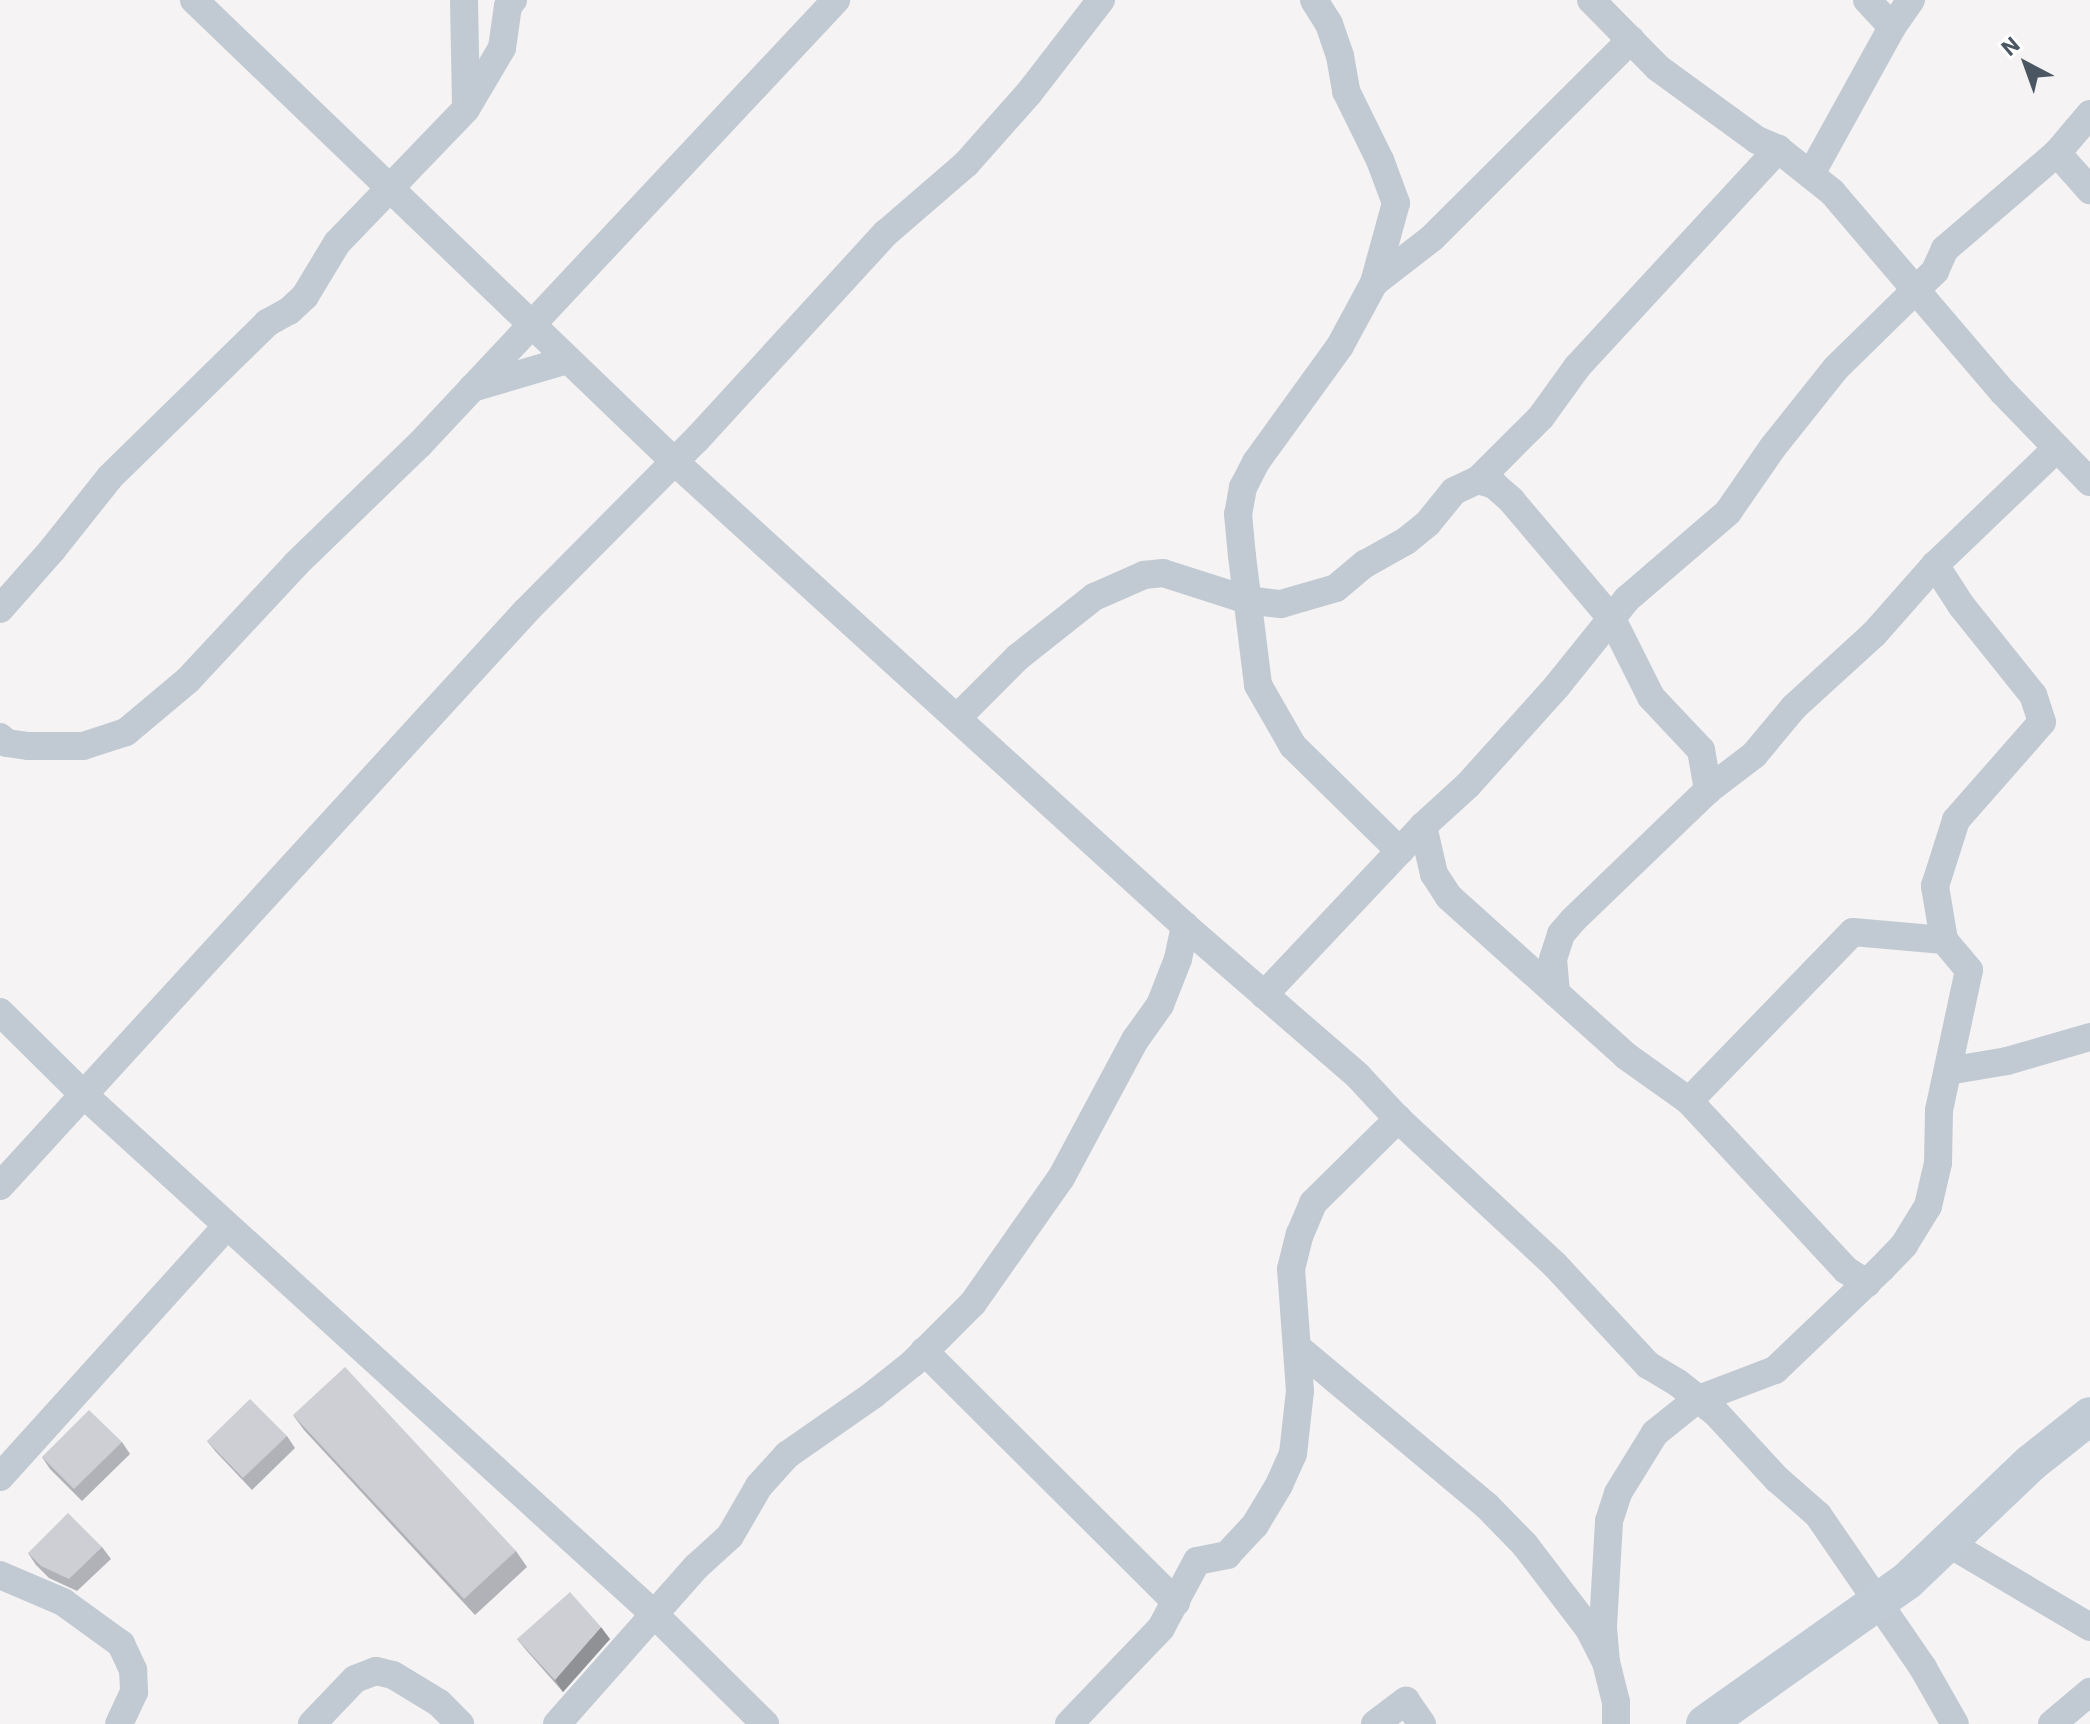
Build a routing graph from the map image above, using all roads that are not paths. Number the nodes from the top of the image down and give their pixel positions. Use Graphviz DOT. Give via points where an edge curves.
graph roads {
  1 [pos="194,0"];
  2 [pos="464,0"];
  3 [pos="513,0"];
  4 [pos="836,0"];
  5 [pos="1101,0"];
  6 [pos="1314,0"];
  7 [pos="1591,0"];
  8 [pos="1867,0"];
  9 [pos="1911,0"];
  10 [pos="1892,27"];
  11 [pos="1631,40"];
  12 [pos="466,109"];
  13 [pos="2090,114"];
  14 [pos="1778,149"];
  15 [pos="2057,153"];
  16 [pos="1811,174"];
  17 [pos="388,187"];
  18 [pos="2090,190"];
  19 [pos="1374,283"];
  20 [pos="1915,290"];
  21 [pos="531,325"];
  22 [pos="568,360"];
  23 [pos="471,389"];
  24 [pos="2057,448"];
  25 [pos="675,462"];
  26 [pos="1478,480"];
  27 [pos="2090,482"];
  28 [pos="1935,565"];
  29 [pos="1247,600"];
  30 [pos="0,609"];
  31 [pos="1612,619"];
  32 [pos="958,717"];
  33 [pos="0,737"];
  34 [pos="1708,790"];
  35 [pos="1423,826"];
  36 [pos="1400,851"];
  37 [pos="1185,926"];
  38 [pos="1944,940"];
  39 [pos="1556,993"];
  40 [pos="1264,995"];
  41 [pos="0,1012"];
  42 [pos="2090,1037"];
  43 [pos="1948,1071"];
  44 [pos="83,1094"];
  45 [pos="1689,1101"];
  46 [pos="1398,1119"];
  47 [pos="0,1186"];
  48 [pos="227,1226"];
  49 [pos="1867,1283"];
  50 [pos="1298,1348"];
  51 [pos="924,1351"];
  52 [pos="1696,1400"];
  53 [pos="2090,1416"];
  54 [pos="0,1477"];
  55 [pos="1948,1543"];
  56 [pos="0,1575"];
  57 [pos="1176,1602"];
  58 [pos="1878,1602"];
  59 [pos="655,1615"];
  60 [pos="2090,1627"];
  61 [pos="1606,1662"];
  62 [pos="2090,1692"];
  63 [pos="119,1724"];
  64 [pos="312,1724"];
  65 [pos="460,1724"];
  66 [pos="557,1724"];
  67 [pos="765,1724"];
  68 [pos="1069,1724"];
  69 [pos="1375,1724"];
  70 [pos="1422,1724"];
  71 [pos="1616,1724"];
  72 [pos="1705,1724"];
  73 [pos="1955,1724"];
  74 [pos="2052,1724"];
  1 -- 17 [label="street"];
  2 -- 12 [label="street"];
  3 -- 12 [label="street" via="502,48"];
  4 -- 21 [label="street"];
  5 -- 25 [label="street" via="966,164 886,233"];
  6 -- 19 [label="street" via="1329,24 1346,91 1396,203"];
  7 -- 11 [label="street"];
  8 -- 10 [label="street"];
  9 -- 10 [label="street"];
  10 -- 16 [label="street"];
  11 -- 14 [label="street" via="1658,68 1757,140"];
  11 -- 19 [label="street" via="1432,238"];
  12 -- 17 [label="street"];
  13 -- 15 [label="street"];
  14 -- 16 [label="street"];
  14 -- 26 [label="street" via="1577,367 1541,417"];
  15 -- 18 [label="street"];
  15 -- 20 [label="street" via="1962,231"];
  16 -- 20 [label="street"];
  17 -- 21 [label="street"];
  17 -- 30 [label="street" via="337,243 305,296 267,323 110,477"];
  19 -- 29 [label="street" via="1340,346 1243,487 1238,514"];
  20 -- 24 [label="street"];
  20 -- 31 [label="street" via="1836,368 1728,512 1627,599"];
  21 -- 22 [label="street"];
  21 -- 23 [label="street"];
  22 -- 23 [label="street"];
  22 -- 25 [label="street"];
  23 -- 33 [label="street" via="188,680 126,732 83,746 29,746"];
  24 -- 27 [label="street"];
  24 -- 28 [label="street"];
  25 -- 32 [label="street"];
  25 -- 44 [label="street" via="526,611"];
  26 -- 29 [label="street" via="1454,491 1428,523 1336,588 1281,604"];
  26 -- 31 [label="street" via="1494,485 1511,500"];
  28 -- 34 [label="street" via="1874,634 1794,707 1754,755"];
  28 -- 38 [label="street" via="2033,695 2042,722 1956,820 1935,886"];
  29 -- 32 [label="street" via="1163,573 1144,575 1094,597 1018,657"];
  29 -- 36 [label="street" via="1258,685 1293,746"];
  31 -- 34 [label="street" via="1651,697 1701,750"];
  31 -- 35 [label="street" via="1478,774"];
  32 -- 37 [label="street"];
  34 -- 39 [label="street" via="1561,934 1553,959"];
  35 -- 36 [label="street"];
  35 -- 39 [label="street" via="1434,874 1449,897"];
  36 -- 40 [label="street"];
  37 -- 40 [label="street"];
  37 -- 51 [label="street" via="1168,989 1061,1178 973,1303"];
  38 -- 43 [label="street" via="1969,970"];
  38 -- 45 [label="street" via="1853,932"];
  39 -- 45 [label="street" via="1650,1076"];
  40 -- 46 [label="street" via="1358,1076"];
  41 -- 44 [label="street"];
  42 -- 43 [label="street" via="2007,1061"];
  43 -- 49 [label="street" via="1928,1206 1904,1245"];
  44 -- 47 [label="street"];
  44 -- 48 [label="street"];
  45 -- 49 [label="street" via="1846,1270"];
  46 -- 50 [label="street" via="1313,1203 1291,1269"];
  46 -- 52 [label="street" via="1555,1265 1648,1365"];
  48 -- 54 [label="street"];
  48 -- 59 [label="street"];
  49 -- 52 [label="street" via="1775,1370"];
  50 -- 57 [label="street" via="1300,1391 1293,1454 1279,1485 1255,1525 1227,1555 1197,1561"];
  50 -- 61 [label="street" via="1487,1506 1559,1587"];
  51 -- 57 [label="street"];
  51 -- 59 [label="street" via="873,1395 787,1455 759,1486 730,1536"];
  52 -- 58 [label="street" via="1716,1413 1818,1515"];
  52 -- 61 [label="street" via="1655,1433 1618,1493 1609,1521"];
  53 -- 55 [label="street" via="2031,1463"];
  55 -- 58 [label="street"];
  55 -- 60 [label="street"];
  56 -- 63 [label="street" via="63,1602 121,1644 133,1670 134,1692"];
  57 -- 68 [label="street" via="1161,1628"];
  58 -- 72 [label="street"];
  58 -- 73 [label="street"];
  59 -- 66 [label="street"];
  59 -- 67 [label="street"];
  61 -- 71 [label="street"];
  62 -- 74 [label="street"];
  64 -- 65 [label="street" via="355,1679 376,1671 393,1675 439,1703"];
  69 -- 70 [label="street" via="1406,1701"];
}
